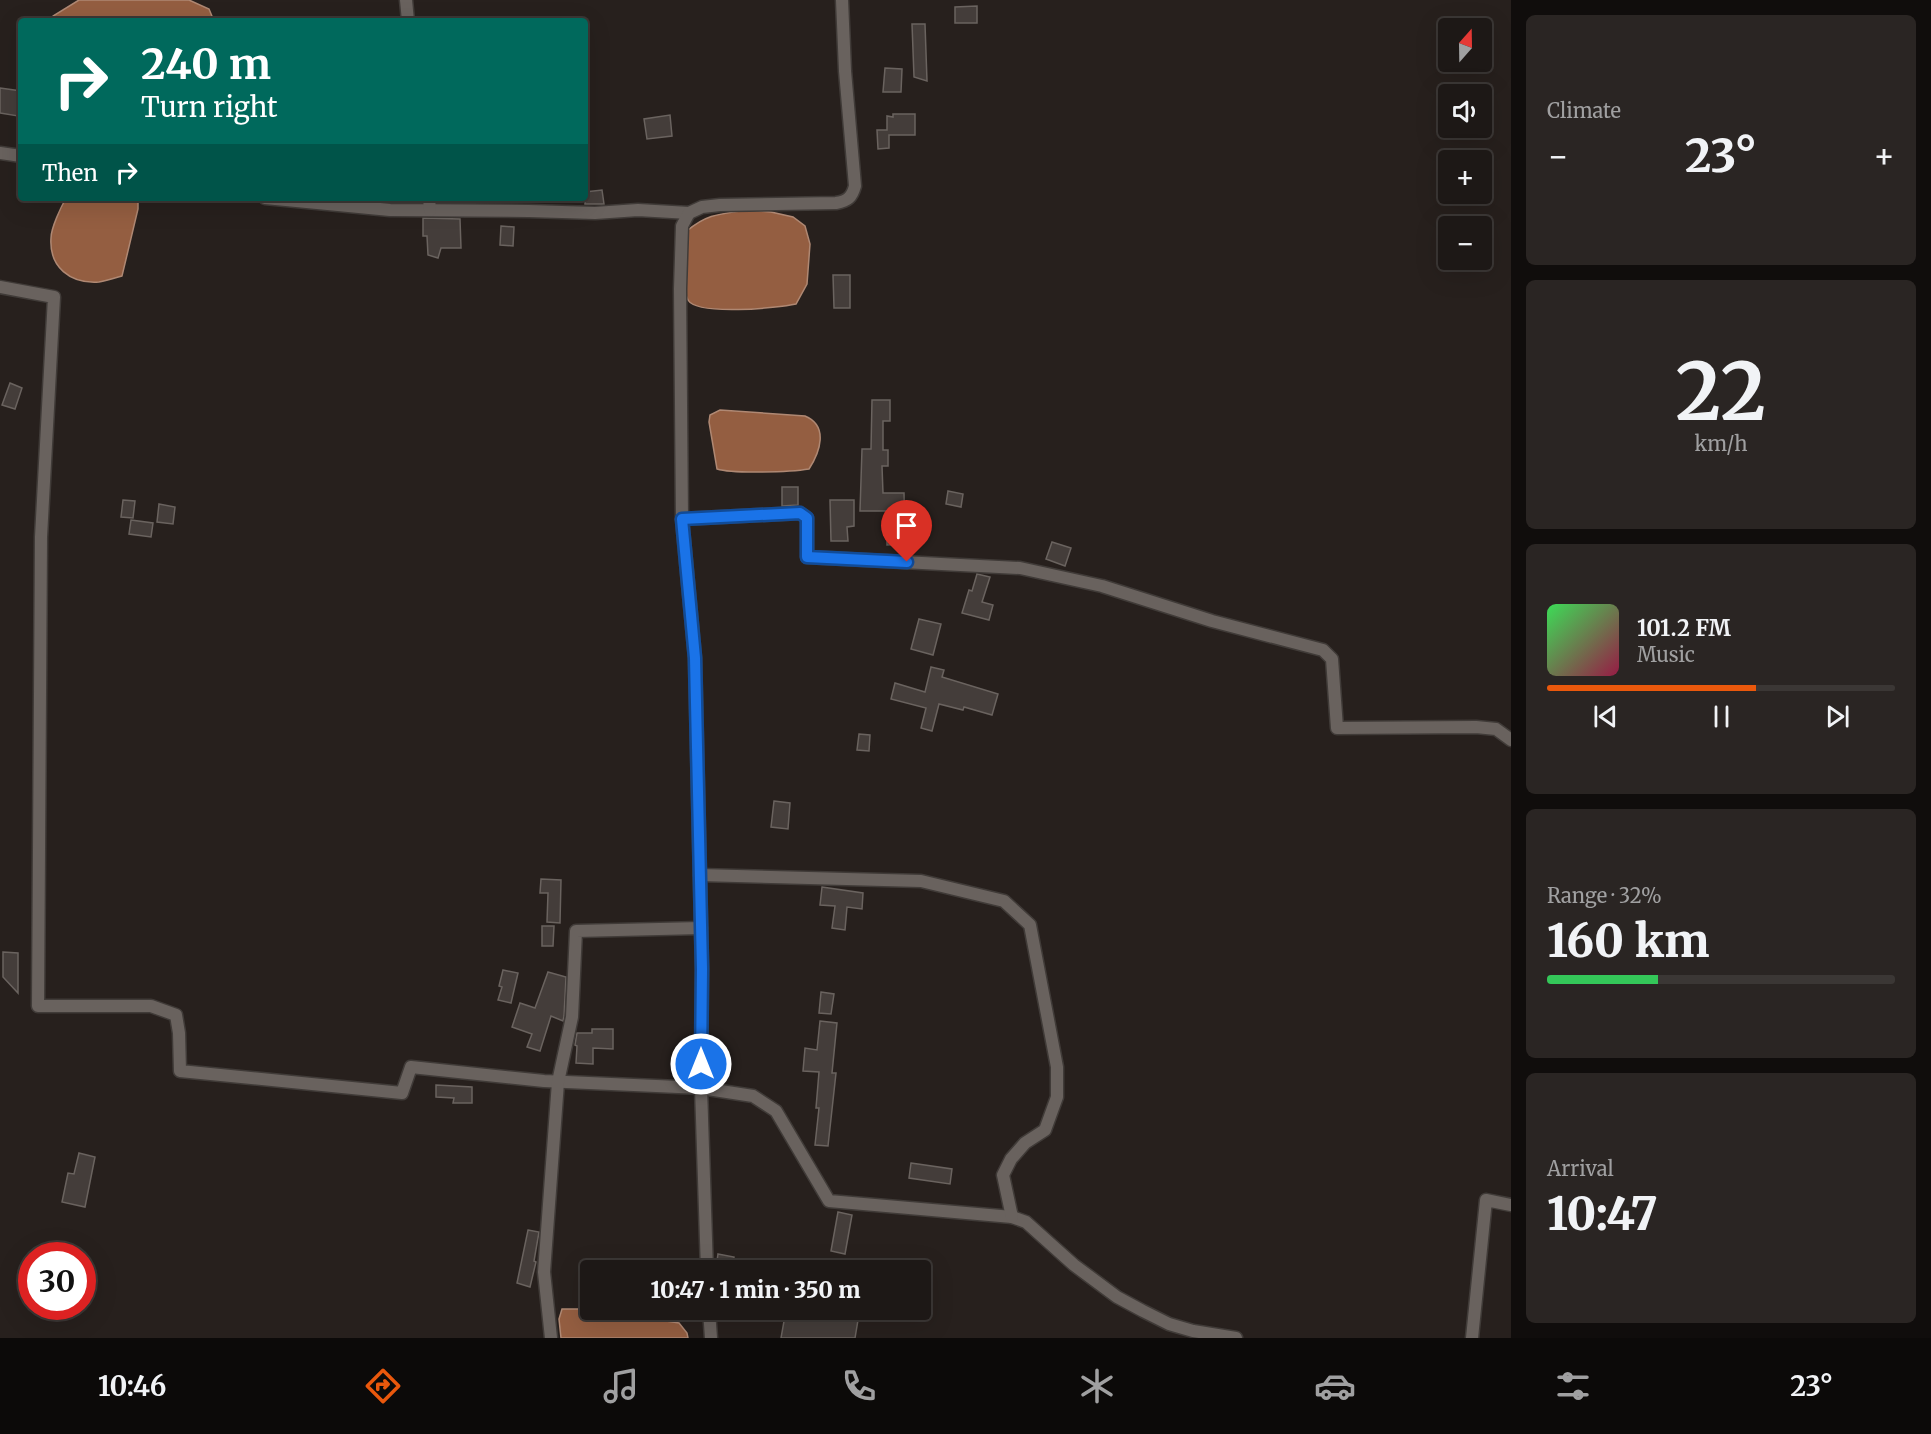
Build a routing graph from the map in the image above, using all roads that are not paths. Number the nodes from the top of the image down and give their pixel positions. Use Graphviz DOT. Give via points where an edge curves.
graph roads {
  1 [pos="406,0"];
  2 [pos="842,0"];
  3 [pos="408,18"];
  4 [pos="0,153"];
  5 [pos="18,156"];
  6 [pos="296,201"];
  7 [pos="429,204"];
  8 [pos="689,213"];
  9 [pos="0,287"];
  10 [pos="682,519"];
  11 [pos="1511,740"];
  12 [pos="700,875"];
  13 [pos="701,927"];
  14 [pos="558,1082"];
  15 [pos="701,1088"];
  16 [pos="1511,1204"];
  17 [pos="1012,1217"];
  18 [pos="707,1260"];
  19 [pos="710,1320"];
  20 [pos="551,1338"];
  21 [pos="711,1338"];
  22 [pos="1236,1338"];
  23 [pos="1472,1338"];
  1 -- 3 [label="street"];
  2 -- 8 [label="street" via="853,195 836,203 720,205"];
  4 -- 5 [label="street"];
  6 -- 7 [label="street" via="390,210"];
  7 -- 8 [label="street" via="529,211"];
  8 -- 10 [label="street" via="682,226 680,289"];
  9 -- 14 [label="street" via="54,297 41,537 38,1006 151,1006 176,1015 180,1071 402,1093 411,1067"];
  10 -- 11 [label="street" via="800,513 807,518 807,557 1020,568 1102,586 1212,621 1323,650 1332,659 1337,728 1476,727 1496,729"];
  10 -- 12 [label="street" via="695,658"];
  12 -- 13 [label="street"];
  12 -- 17 [label="street" via="921,881 1004,901 1029,925 1057,1066 1057,1097 1045,1130 1025,1143 1003,1175"];
  13 -- 14 [label="street" via="576,931 572,1017"];
  13 -- 15 [label="street"];
  14 -- 15 [label="street"];
  14 -- 20 [label="street" via="544,1272"];
  15 -- 17 [label="street" via="753,1096 776,1111 830,1201"];
  15 -- 18 [label="street"];
  16 -- 23 [label="street" via="1486,1200"];
  17 -- 22 [label="street" via="1026,1222 1117,1297 1169,1324"];
  19 -- 21 [label="street"];
}
